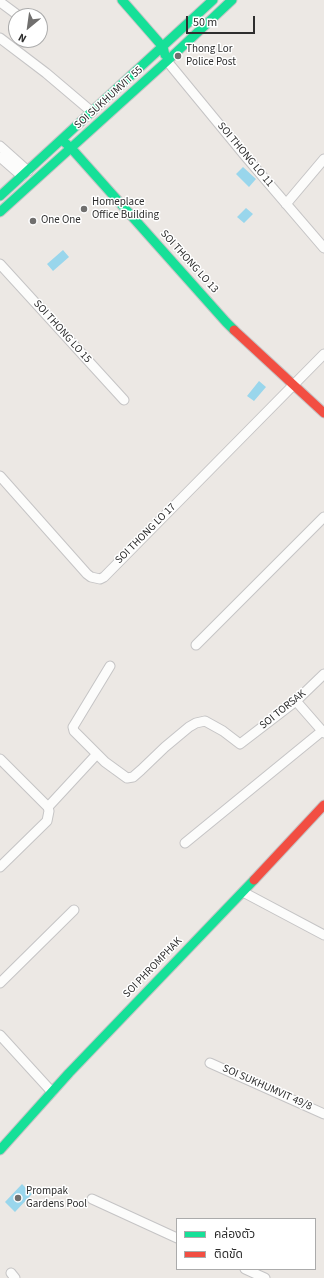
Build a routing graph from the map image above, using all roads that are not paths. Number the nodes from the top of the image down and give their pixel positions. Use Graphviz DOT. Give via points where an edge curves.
graph roads {
  1 [pos="122,0"];
  2 [pos="213,0"];
  3 [pos="232,0"];
  4 [pos="0,2"];
  5 [pos="8,8"];
  6 [pos="0,38"];
  7 [pos="163,47"];
  8 [pos="167,61"];
  9 [pos="92,112"];
  10 [pos="62,140"];
  11 [pos="0,146"];
  12 [pos="71,148"];
  13 [pos="0,157"];
  14 [pos="324,159"];
  15 [pos="25,174"];
  16 [pos="0,196"];
  17 [pos="286,204"];
  18 [pos="0,212"];
  19 [pos="324,248"];
  20 [pos="0,264"];
  21 [pos="324,354"];
  22 [pos="294,385"];
  23 [pos="124,400"];
  24 [pos="324,413"];
  25 [pos="0,476"];
  26 [pos="324,518"];
  27 [pos="196,645"];
  28 [pos="110,666"];
  29 [pos="324,674"];
  30 [pos="296,701"];
  31 [pos="323,732"];
  32 [pos="97,754"];
  33 [pos="0,759"];
  34 [pos="324,805"];
  35 [pos="48,807"];
  36 [pos="185,843"];
  37 [pos="0,867"];
  38 [pos="243,892"];
  39 [pos="74,910"];
  40 [pos="324,934"];
  41 [pos="0,984"];
  42 [pos="0,1035"];
  43 [pos="210,1063"];
  44 [pos="52,1092"];
  45 [pos="324,1114"];
  46 [pos="0,1150"];
  47 [pos="92,1199"];
  48 [pos="176,1238"];
  49 [pos="248,1270"];
  50 [pos="265,1278"];
  1 -- 7 [label="street"];
  2 -- 7 [label="street, SOI SUKHUMVIT 55"];
  3 -- 8 [label="street, SOI SUKHUMVIT 55"];
  4 -- 5 [label="street"];
  6 -- 9 [label="street"];
  7 -- 8 [label="street"];
  7 -- 9 [label="street, SOI SUKHUMVIT 55"];
  8 -- 12 [label="street, SOI SUKHUMVIT 55"];
  8 -- 17 [label="street, SOI THONG LO 11"];
  9 -- 10 [label="street, SOI SUKHUMVIT 55"];
  10 -- 12 [label="street, SOI THONG LO 13"];
  10 -- 15 [label="street, SOI SUKHUMVIT 55"];
  11 -- 15 [label="street"];
  12 -- 18 [label="street, SOI SUKHUMVIT 55"];
  12 -- 22 [label="street, SOI THONG LO 13" via="226,322"];
  13 -- 15 [label="street"];
  14 -- 17 [label="street"];
  15 -- 16 [label="street, SOI SUKHUMVIT 55"];
  17 -- 19 [label="street, SOI THONG LO 11"];
  20 -- 23 [label="street, SOI THONG LO 15"];
  21 -- 22 [label="street"];
  22 -- 24 [label="street, SOI THONG LO 13"];
  22 -- 25 [label="street, SOI THONG LO 17" via="100,579 87,574"];
  26 -- 27 [label="street"];
  28 -- 32 [label="street" via="73,727"];
  29 -- 30 [label="street, SOI TORSAK"];
  30 -- 31 [label="street"];
  30 -- 32 [label="street, SOI TORSAK" via="240,744 205,721 196,723 133,777 127,778"];
  31 -- 36 [label="street"];
  32 -- 35 [label="street"];
  33 -- 35 [label="street"];
  34 -- 38 [label="street, SOI PHROMPHAK"];
  35 -- 37 [label="street" via="47,821"];
  38 -- 40 [label="street"];
  38 -- 44 [label="street, SOI PHROMPHAK"];
  39 -- 41 [label="street"];
  42 -- 44 [label="street"];
  43 -- 45 [label="street, SOI SUKHUMVIT 49/8"];
  44 -- 46 [label="street, SOI PHROMPHAK"];
  47 -- 48 [label="street"];
  49 -- 50 [label="street"];
}
